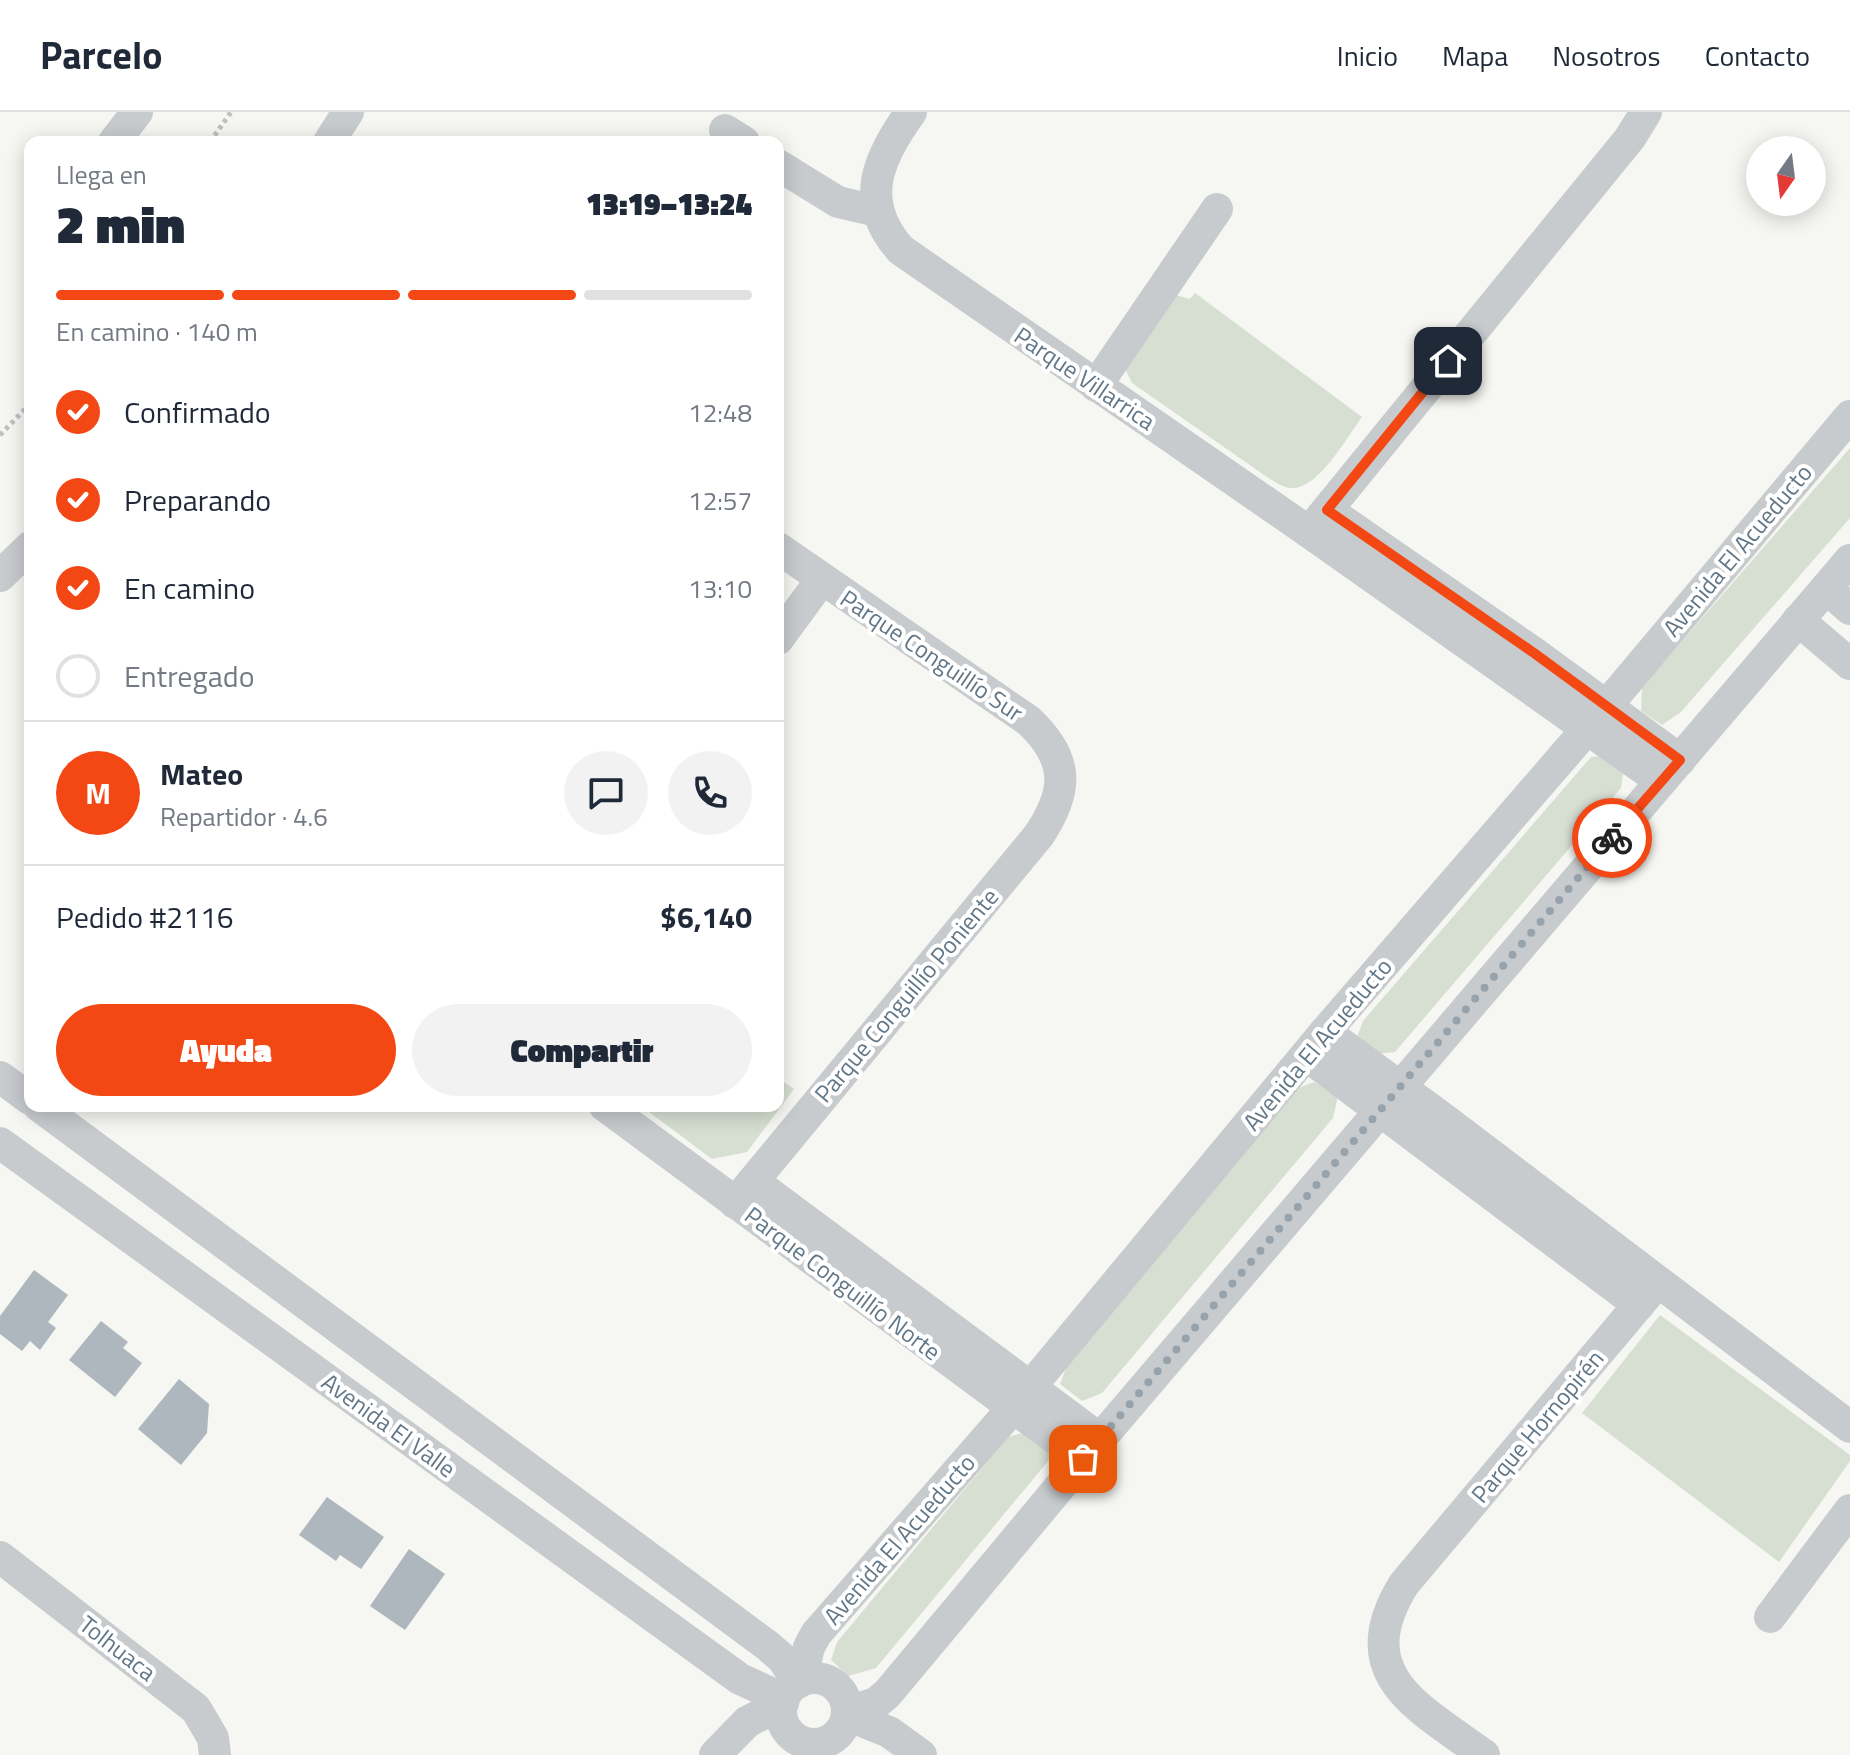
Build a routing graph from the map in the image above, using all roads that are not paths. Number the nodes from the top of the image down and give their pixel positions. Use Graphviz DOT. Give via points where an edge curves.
graph roads {
  1 [pos="137,112"];
  2 [pos="348,112"];
  3 [pos="911,112"];
  4 [pos="1646,112"];
  5 [pos="119,136"];
  6 [pos="333,136"];
  7 [pos="784,169"];
  8 [pos="1217,209"];
  9 [pos="877,211"];
  10 [pos="1096,386"];
  11 [pos="1850,416"];
  12 [pos="1318,521"];
  13 [pos="784,552"];
  14 [pos="24,553"];
  15 [pos="1850,560"];
  16 [pos="0,576"];
  17 [pos="822,579"];
  18 [pos="1826,588"];
  19 [pos="1850,609"];
  20 [pos="1798,620"];
  21 [pos="784,631"];
  22 [pos="1850,664"];
  23 [pos="1596,717"];
  24 [pos="1670,770"];
  25 [pos="1061,779"];
  26 [pos="1316,1044"];
  27 [pos="0,1077"];
  28 [pos="24,1095"];
  29 [pos="1391,1099"];
  30 [pos="47,1112"];
  31 [pos="615,1112"];
  32 [pos="0,1143"];
  33 [pos="744,1192"];
  34 [pos="168,1202"];
  35 [pos="138,1243"];
  36 [pos="1648,1294"];
  37 [pos="1021,1398"];
  38 [pos="438,1401"];
  39 [pos="1850,1427"];
  40 [pos="409,1440"];
  41 [pos="1091,1449"];
  42 [pos="1850,1510"];
  43 [pos="0,1557"];
  44 [pos="1770,1617"];
  45 [pos="792,1692"];
  46 [pos="836,1736"];
  47 [pos="215,1755"];
  48 [pos="715,1755"];
  49 [pos="921,1755"];
  50 [pos="1484,1755"];
  1 -- 5 [label="street"];
  2 -- 6 [label="street"];
  3 -- 9 [label="street" via="881,166"];
  4 -- 12 [label="street"];
  7 -- 9 [label="street" via="838,202"];
  8 -- 10 [label="street"];
  9 -- 10 [label="street, Parque Villarrica" via="890,238 910,258"];
  10 -- 12 [label="street, Parque Villarrica"];
  11 -- 23 [label="street, Avenida El Acueducto"];
  12 -- 23 [label="street, Parque Villarrica"];
  13 -- 17 [label="street, Parque Conguillío Sur"];
  14 -- 16 [label="street"];
  15 -- 18 [label="street"];
  17 -- 21 [label="street"];
  17 -- 25 [label="street, Parque Conguillío Sur" via="1029,721 1049,742"];
  18 -- 19 [label="street"];
  18 -- 20 [label="street"];
  20 -- 22 [label="street"];
  20 -- 24 [label="street"];
  23 -- 24 [label="street, Parque Villarrica"];
  23 -- 26 [label="street, Avenida El Acueducto"];
  24 -- 29 [label="street"];
  25 -- 33 [label="street, Parque Conguillío Poniente" via="1055,807 1039,835"];
  26 -- 29 [label="street"];
  26 -- 37 [label="street, Avenida El Acueducto"];
  27 -- 28 [label="street"];
  29 -- 36 [label="street"];
  29 -- 41 [label="street"];
  30 -- 34 [label="street, Avenida El Valle"];
  31 -- 33 [label="street, Parque Conguillío Norte"];
  32 -- 35 [label="street, Avenida El Valle"];
  33 -- 37 [label="street, Parque Conguillío Norte"];
  34 -- 35 [label="street"];
  34 -- 38 [label="street, Avenida El Valle"];
  35 -- 40 [label="street, Avenida El Valle"];
  36 -- 39 [label="street"];
  36 -- 50 [label="street, Parque Hornopirén" via="1404,1584 1388,1613 1383,1643 1395,1684 1406,1698"];
  37 -- 41 [label="street, Parque Conguillío Norte"];
  37 -- 45 [label="street, Avenida El Acueducto" via="816,1634"];
  38 -- 40 [label="street"];
  38 -- 45 [label="street, Avenida El Valle" via="776,1652"];
  40 -- 45 [label="street, Avenida El Valle" via="740,1679"];
  41 -- 46 [label="street" via="887,1694"];
  42 -- 44 [label="street"];
  43 -- 47 [label="street, Tolhuaca" via="196,1709 207,1723"];
  45 -- 46 [label="street" via="782,1719 790,1733 811,1744"];
  45 -- 46 [label="street" via="817,1679 833,1684 843,1696"];
  45 -- 48 [label="street" via="747,1722"];
  46 -- 49 [label="street" via="889,1732"];
}
